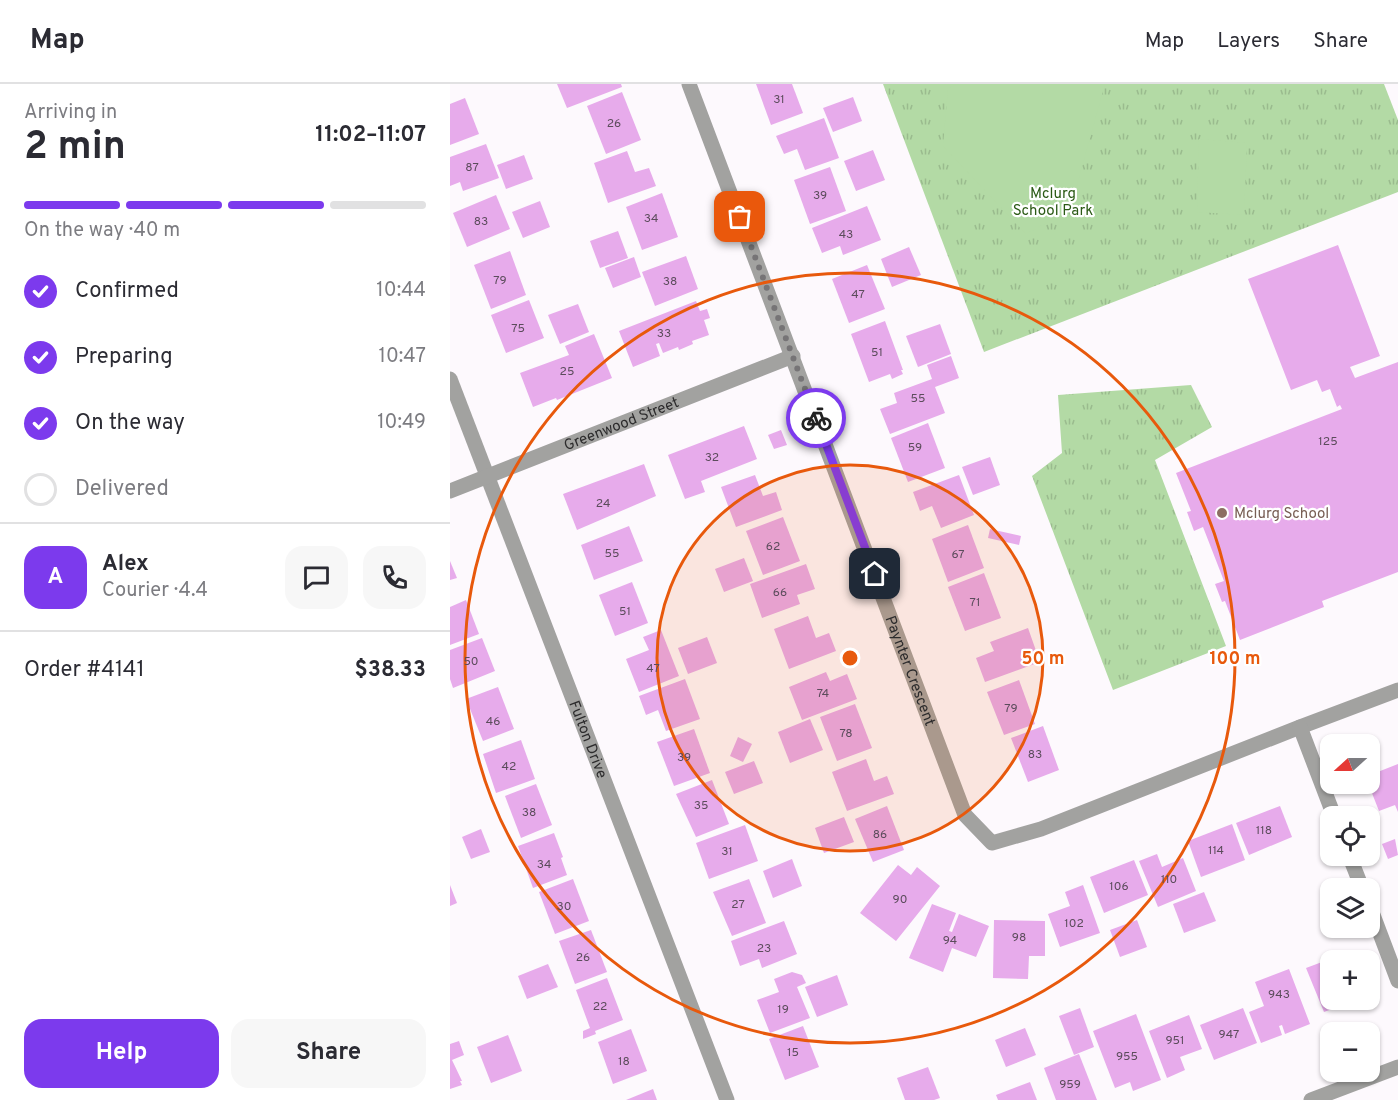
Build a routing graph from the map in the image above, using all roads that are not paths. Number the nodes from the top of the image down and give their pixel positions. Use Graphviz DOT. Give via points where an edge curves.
graph roads {
  1 [pos="689,84"];
  2 [pos="793,356"];
  3 [pos="450,379"];
  4 [pos="487,476"];
  5 [pos="450,491"];
  6 [pos="1398,690"];
  7 [pos="1299,727"];
  8 [pos="1330,806"];
  9 [pos="1380,934"];
  10 [pos="1398,981"];
  11 [pos="1398,1067"];
  12 [pos="727,1100"];
  13 [pos="1311,1100"];
  1 -- 2 [label="street, Paynter Crescent"];
  2 -- 4 [label="street, Greenwood Street"];
  2 -- 7 [label="street, Paynter Crescent" via="965,815 992,843 1041,829"];
  3 -- 4 [label="street, Fulton Drive"];
  4 -- 5 [label="street, Greenwood Street"];
  4 -- 12 [label="street, Fulton Drive"];
  6 -- 7 [label="street, Paynter Crescent"];
  7 -- 8 [label="street"];
  9 -- 10 [label="street"];
  11 -- 13 [label="street"];
}
